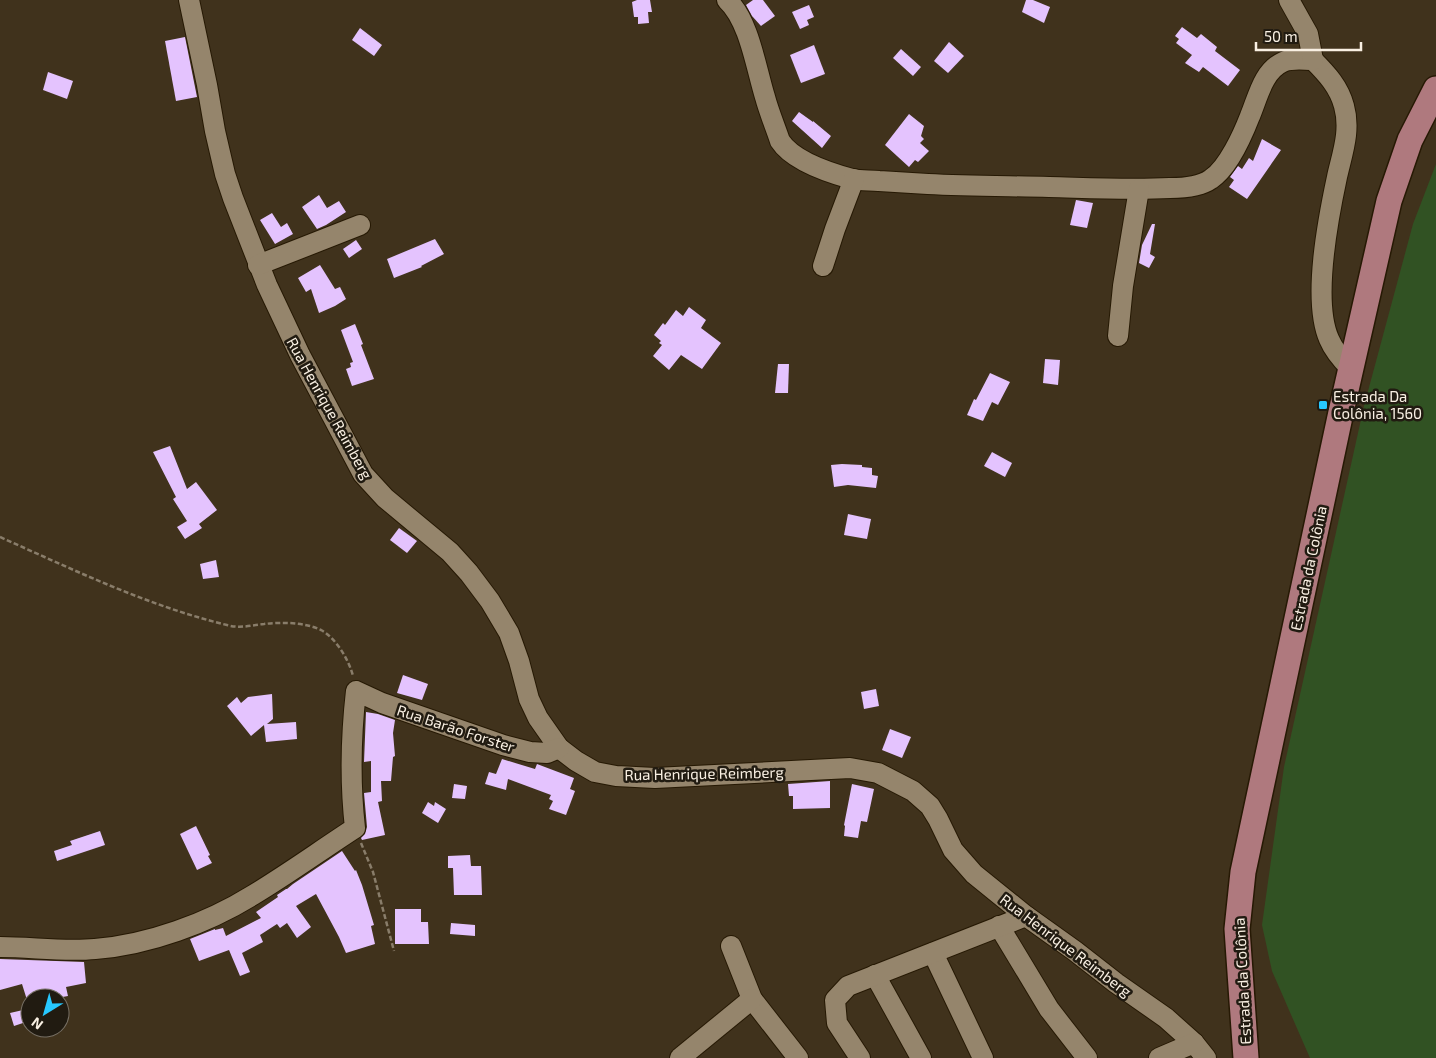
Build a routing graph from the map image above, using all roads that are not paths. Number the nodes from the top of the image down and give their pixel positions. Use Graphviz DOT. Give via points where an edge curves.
graph roads {
  1 [pos="189,0"];
  2 [pos="727,0"];
  3 [pos="1289,0"];
  4 [pos="1313,60"];
  5 [pos="1436,89"];
  6 [pos="854,180"];
  7 [pos="1139,189"];
  8 [pos="360,225"];
  9 [pos="258,265"];
  10 [pos="823,266"];
  11 [pos="1118,336"];
  12 [pos="1351,369"];
  13 [pos="559,748"];
  14 [pos="1026,916"];
  15 [pos="999,926"];
  16 [pos="730,946"];
  17 [pos="0,947"];
  18 [pos="933,952"];
  19 [pos="875,975"];
  20 [pos="752,999"];
  21 [pos="1200,1051"];
  22 [pos="680,1058"];
  23 [pos="798,1058"];
  24 [pos="860,1058"];
  25 [pos="921,1058"];
  26 [pos="983,1058"];
  27 [pos="1087,1058"];
  28 [pos="1159,1058"];
  29 [pos="1246,1058"];
  1 -- 9 [label="street, Rua Henrique Reimberg" via="225,174"];
  2 -- 6 [label="street" via="745,28 765,99 784,147 799,158"];
  3 -- 4 [label="street" via="1308,34"];
  4 -- 7 [label="street" via="1284,61 1267,76 1229,159 1211,180 1189,187"];
  4 -- 12 [label="street" via="1335,85 1345,108 1347,124 1324,256 1321,304 1329,339 1338,356"];
  5 -- 12 [label="main road, Estrada da Colônia" via="1410,140 1389,201"];
  6 -- 7 [label="street"];
  6 -- 10 [label="street"];
  7 -- 11 [label="street"];
  8 -- 9 [label="street"];
  9 -- 13 [label="street, Rua Henrique Reimberg" via="300,355 363,474 385,498 450,552 490,601 509,633 529,700"];
  12 -- 29 [label="main road, Estrada da Colônia" via="1243,872 1237,929"];
  13 -- 14 [label="street, Rua Henrique Reimberg" via="594,772 616,776 655,778 850,768 878,773 925,800 953,850 964,863"];
  13 -- 17 [label="street, Rua Barão Forster" via="530,752 503,745 356,692 352,744 355,828 252,896 178,930 134,943 97,949 69,951"];
  14 -- 15 [label="street"];
  14 -- 21 [label="street, Rua Henrique Reimberg" via="1166,1018"];
  15 -- 18 [label="street"];
  15 -- 27 [label="street" via="1050,1009"];
  16 -- 20 [label="street"];
  18 -- 19 [label="street"];
  18 -- 26 [label="street"];
  19 -- 24 [label="street" via="848,986 835,1000 837,1023"];
  19 -- 25 [label="street"];
  20 -- 22 [label="street"];
  20 -- 23 [label="street"];
  21 -- 28 [label="street"];
}
